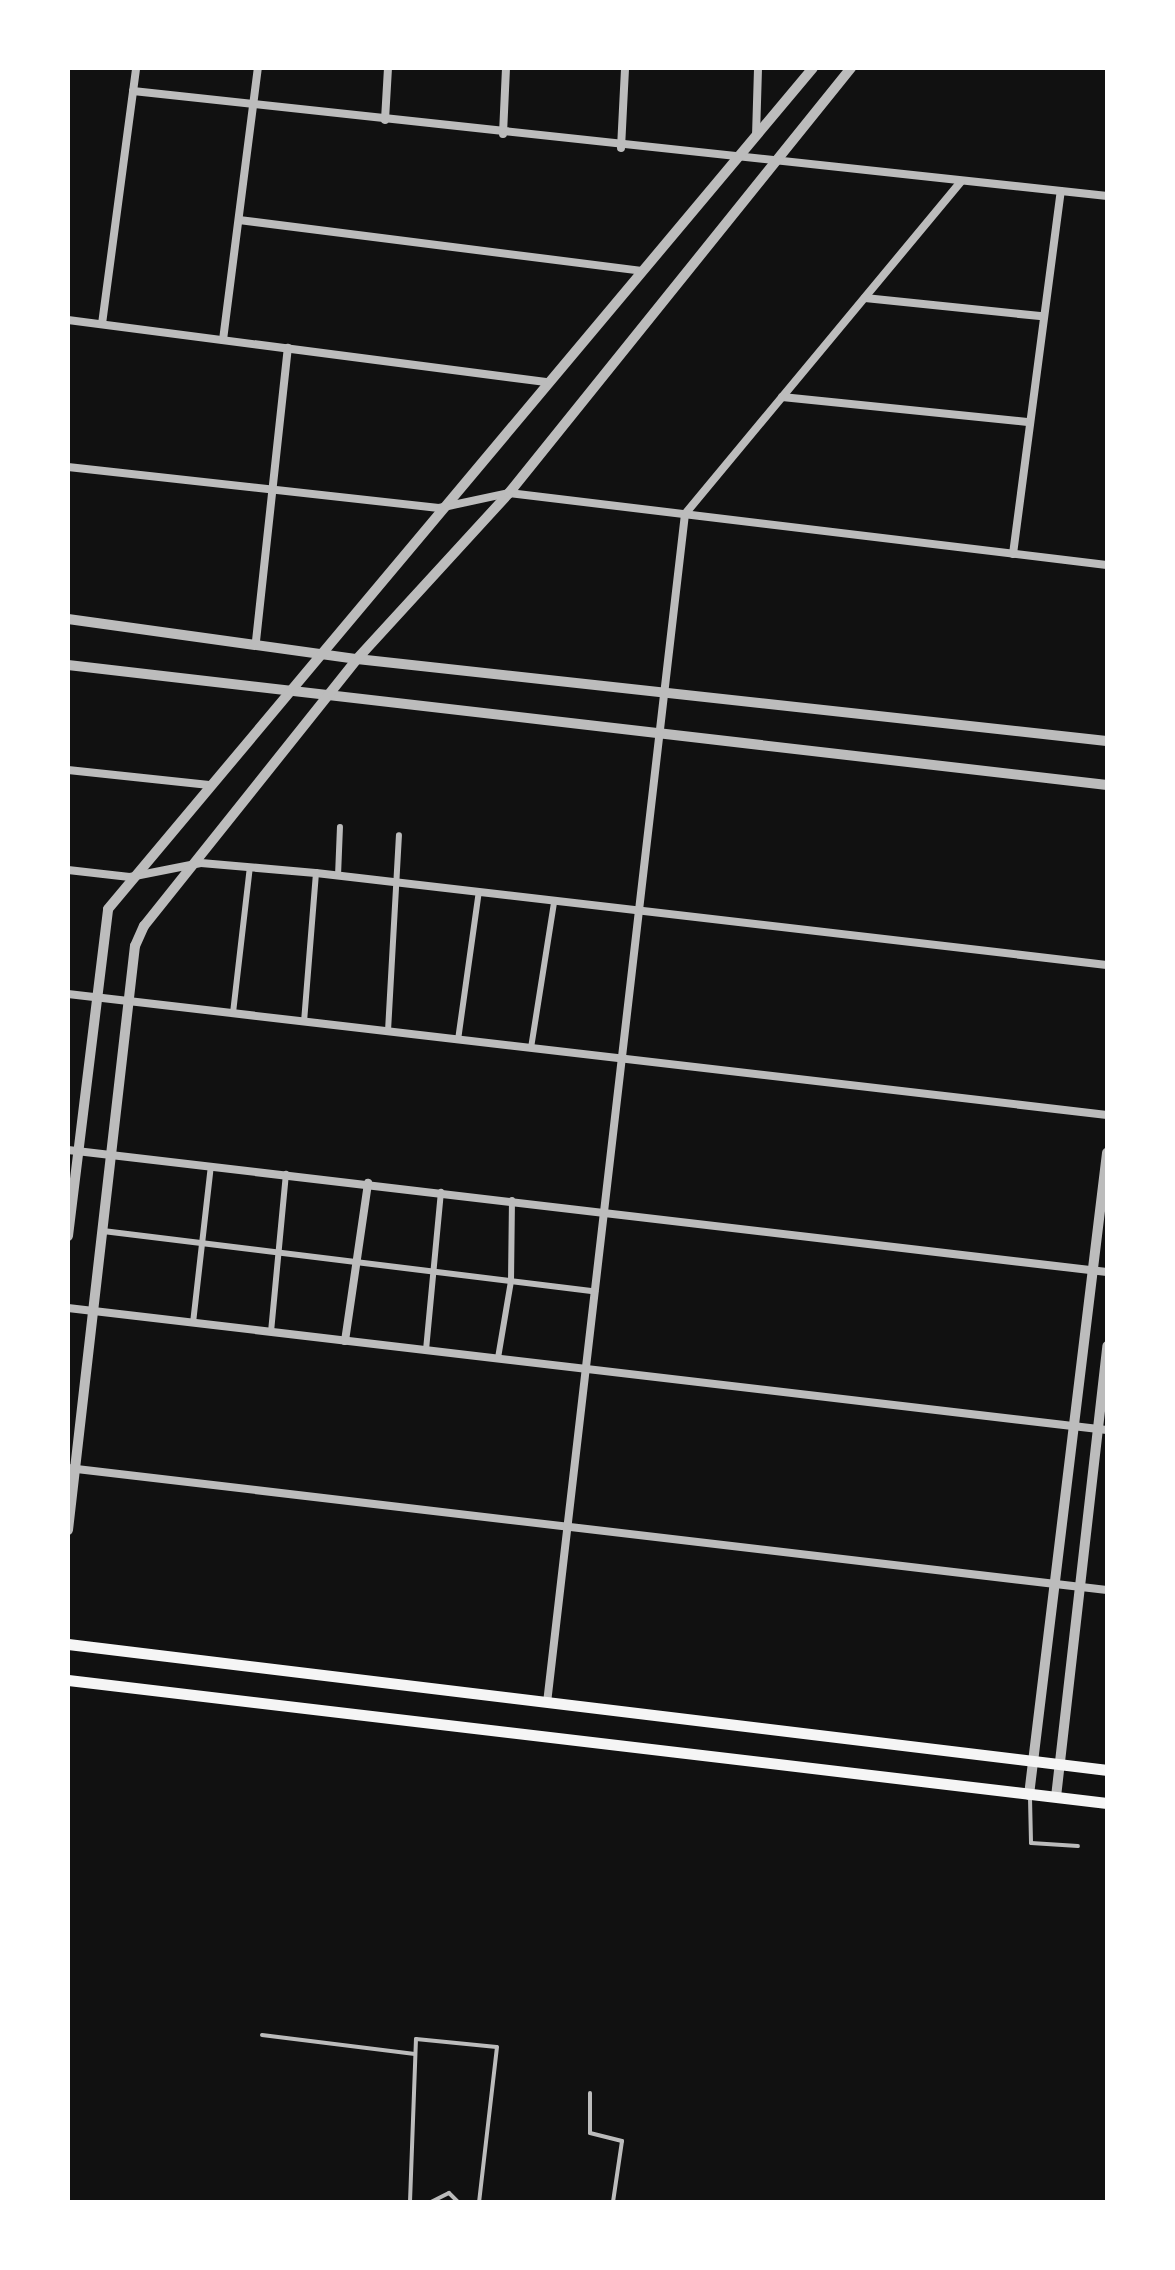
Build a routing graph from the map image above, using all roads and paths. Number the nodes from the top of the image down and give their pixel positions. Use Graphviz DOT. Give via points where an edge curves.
graph roads {
  1 [pos="136,68"];
  2 [pos="258,68"];
  3 [pos="388,68"];
  4 [pos="506,68"];
  5 [pos="625,68"];
  6 [pos="758,68"];
  7 [pos="813,68"];
  8 [pos="851,68"];
  9 [pos="133,91"];
  10 [pos="254,105"];
  11 [pos="385,120"];
  12 [pos="503,134"];
  13 [pos="756,136"];
  14 [pos="621,148"];
  15 [pos="738,157"];
  16 [pos="776,160"];
  17 [pos="961,182"];
  18 [pos="1061,191"];
  19 [pos="1107,196"];
  20 [pos="239,220"];
  21 [pos="640,271"];
  22 [pos="865,298"];
  23 [pos="1040,316"];
  24 [pos="68,320"];
  25 [pos="102,324"];
  26 [pos="223,340"];
  27 [pos="288,348"];
  28 [pos="546,382"];
  29 [pos="782,397"];
  30 [pos="1030,422"];
  31 [pos="68,467"];
  32 [pos="274,490"];
  33 [pos="509,493"];
  34 [pos="439,508"];
  35 [pos="685,514"];
  36 [pos="1013,554"];
  37 [pos="1107,565"];
  38 [pos="68,619"];
  39 [pos="256,641"];
  40 [pos="318,651"];
  41 [pos="357,659"];
  42 [pos="68,665"];
  43 [pos="291,691"];
  44 [pos="663,694"];
  45 [pos="332,697"];
  46 [pos="659,739"];
  47 [pos="1107,741"];
  48 [pos="68,770"];
  49 [pos="209,785"];
  50 [pos="1107,785"];
  51 [pos="340,827"];
  52 [pos="399,835"];
  53 [pos="201,863"];
  54 [pos="250,867"];
  55 [pos="68,870"];
  56 [pos="316,873"];
  57 [pos="338,876"];
  58 [pos="130,877"];
  59 [pos="398,883"];
  60 [pos="479,891"];
  61 [pos="554,903"];
  62 [pos="637,914"];
  63 [pos="1107,965"];
  64 [pos="68,994"];
  65 [pos="100,998"];
  66 [pos="133,1002"];
  67 [pos="233,1013"];
  68 [pos="304,1022"];
  69 [pos="388,1031"];
  70 [pos="458,1040"];
  71 [pos="531,1048"];
  72 [pos="623,1059"];
  73 [pos="1107,1115"];
  74 [pos="73,1150"];
  75 [pos="1107,1153"];
  76 [pos="111,1155"];
  77 [pos="211,1166"];
  78 [pos="286,1174"];
  79 [pos="368,1183"];
  80 [pos="441,1192"];
  81 [pos="512,1200"];
  82 [pos="605,1210"];
  83 [pos="101,1230"];
  84 [pos="68,1236"];
  85 [pos="199,1242"];
  86 [pos="279,1252"];
  87 [pos="355,1262"];
  88 [pos="1093,1269"];
  89 [pos="431,1271"];
  90 [pos="1107,1272"];
  91 [pos="511,1281"];
  92 [pos="595,1291"];
  93 [pos="68,1308"];
  94 [pos="89,1310"];
  95 [pos="193,1323"];
  96 [pos="271,1332"];
  97 [pos="345,1341"];
  98 [pos="1107,1346"];
  99 [pos="426,1350"];
  100 [pos="498,1358"];
  101 [pos="586,1369"];
  102 [pos="1074,1426"];
  103 [pos="1102,1429"];
  104 [pos="72,1469"];
  105 [pos="569,1527"];
  106 [pos="68,1530"];
  107 [pos="1056,1584"];
  108 [pos="1079,1587"];
  109 [pos="1107,1590"];
  110 [pos="68,1644"];
  111 [pos="68,1680"];
  112 [pos="547,1703"];
  113 [pos="1035,1762"];
  114 [pos="1060,1765"];
  115 [pos="1107,1770"];
  116 [pos="1029,1795"];
  117 [pos="1056,1797"];
  118 [pos="1107,1803"];
  119 [pos="1078,1846"];
  120 [pos="262,2035"];
  121 [pos="415,2054"];
  122 [pos="590,2093"];
  123 [pos="410,2202"];
  124 [pos="431,2202"];
  125 [pos="458,2202"];
  126 [pos="479,2202"];
  127 [pos="613,2202"];
  1 -- 9 [label="street"];
  2 -- 10 [label="street"];
  3 -- 11 [label="street"];
  4 -- 12 [label="street"];
  5 -- 14 [label="street"];
  6 -- 13 [label="street"];
  7 -- 13 [label="street"];
  8 -- 16 [label="street"];
  9 -- 10 [label="street"];
  9 -- 25 [label="street"];
  10 -- 11 [label="street"];
  10 -- 20 [label="street"];
  11 -- 12 [label="street"];
  12 -- 14 [label="street"];
  13 -- 15 [label="street"];
  14 -- 15 [label="street"];
  15 -- 16 [label="street"];
  15 -- 21 [label="street"];
  16 -- 17 [label="street"];
  16 -- 33 [label="street"];
  17 -- 18 [label="street"];
  17 -- 22 [label="street"];
  18 -- 19 [label="street"];
  18 -- 23 [label="street"];
  20 -- 21 [label="street"];
  20 -- 26 [label="street"];
  21 -- 28 [label="street"];
  22 -- 23 [label="street"];
  22 -- 29 [label="street"];
  23 -- 30 [label="street"];
  24 -- 25 [label="street"];
  25 -- 26 [label="street"];
  26 -- 27 [label="street"];
  27 -- 28 [label="street"];
  27 -- 32 [label="street"];
  28 -- 34 [label="street"];
  29 -- 30 [label="street"];
  29 -- 35 [label="street"];
  30 -- 36 [label="street"];
  31 -- 32 [label="street"];
  32 -- 34 [label="street"];
  32 -- 39 [label="street"];
  33 -- 34 [label="street"];
  33 -- 35 [label="street"];
  33 -- 41 [label="street"];
  34 -- 40 [label="street"];
  35 -- 36 [label="street"];
  35 -- 44 [label="street"];
  36 -- 37 [label="street"];
  38 -- 39 [label="street"];
  39 -- 40 [label="street"];
  40 -- 41 [label="street"];
  40 -- 43 [label="street"];
  41 -- 44 [label="street"];
  41 -- 45 [label="street"];
  42 -- 43 [label="street"];
  43 -- 45 [label="street"];
  43 -- 49 [label="street"];
  44 -- 46 [label="street"];
  44 -- 47 [label="street"];
  45 -- 46 [label="street"];
  45 -- 53 [label="street"];
  46 -- 50 [label="street"];
  46 -- 62 [label="street"];
  48 -- 49 [label="street"];
  49 -- 58 [label="street"];
  51 -- 57 [label="street"];
  52 -- 59 [label="street"];
  53 -- 54 [label="street"];
  53 -- 58 [label="street"];
  53 -- 66 [label="street" via="144,926 135,946"];
  54 -- 56 [label="street"];
  54 -- 67 [label="street"];
  55 -- 58 [label="street"];
  56 -- 57 [label="street"];
  56 -- 68 [label="street" via="315,947"];
  57 -- 59 [label="street"];
  58 -- 65 [label="street" via="108,909 100,940"];
  59 -- 60 [label="street"];
  59 -- 69 [label="street"];
  60 -- 61 [label="street"];
  60 -- 70 [label="street"];
  61 -- 62 [label="street"];
  61 -- 71 [label="street"];
  62 -- 63 [label="street"];
  62 -- 72 [label="street"];
  64 -- 65 [label="street"];
  65 -- 66 [label="street"];
  65 -- 74 [label="street"];
  66 -- 67 [label="street"];
  66 -- 76 [label="street"];
  67 -- 68 [label="street"];
  68 -- 69 [label="street"];
  69 -- 70 [label="street"];
  70 -- 71 [label="street"];
  71 -- 72 [label="street"];
  72 -- 73 [label="street"];
  72 -- 82 [label="street"];
  74 -- 76 [label="street"];
  74 -- 84 [label="street"];
  75 -- 88 [label="street"];
  76 -- 77 [label="street"];
  76 -- 83 [label="street"];
  77 -- 78 [label="street"];
  77 -- 85 [label="street"];
  78 -- 79 [label="street"];
  78 -- 86 [label="street"];
  79 -- 80 [label="street"];
  79 -- 87 [label="street"];
  80 -- 81 [label="street"];
  80 -- 89 [label="street"];
  81 -- 82 [label="street"];
  81 -- 91 [label="street"];
  82 -- 88 [label="street"];
  82 -- 92 [label="street"];
  83 -- 85 [label="street"];
  83 -- 94 [label="street"];
  85 -- 86 [label="street"];
  85 -- 95 [label="street"];
  86 -- 87 [label="street"];
  86 -- 96 [label="street"];
  87 -- 89 [label="street"];
  87 -- 97 [label="street"];
  88 -- 90 [label="street"];
  88 -- 102 [label="street"];
  89 -- 91 [label="street"];
  89 -- 99 [label="street"];
  91 -- 92 [label="street"];
  91 -- 100 [label="street"];
  92 -- 101 [label="street"];
  93 -- 94 [label="street"];
  94 -- 95 [label="street"];
  94 -- 104 [label="street"];
  95 -- 96 [label="street"];
  96 -- 97 [label="street"];
  97 -- 99 [label="street"];
  98 -- 103 [label="street"];
  99 -- 100 [label="street"];
  100 -- 101 [label="street"];
  101 -- 102 [label="street"];
  101 -- 105 [label="street"];
  102 -- 103 [label="street"];
  102 -- 107 [label="street"];
  103 -- 108 [label="street"];
  104 -- 105 [label="street"];
  104 -- 106 [label="street"];
  105 -- 107 [label="street"];
  105 -- 112 [label="street"];
  107 -- 108 [label="street"];
  107 -- 113 [label="street"];
  108 -- 109 [label="street"];
  108 -- 114 [label="street"];
  110 -- 112 [label="main road"];
  111 -- 116 [label="main road"];
  112 -- 113 [label="main road"];
  113 -- 114 [label="main road"];
  113 -- 116 [label="street"];
  114 -- 115 [label="main road"];
  114 -- 117 [label="street"];
  116 -- 117 [label="main road"];
  116 -- 119 [label="lane" via="1031,1843"];
  117 -- 118 [label="main road"];
  120 -- 121 [label="lane"];
  121 -- 123 [label="lane"];
  121 -- 126 [label="lane" via="416,2039 497,2047"];
  122 -- 127 [label="lane" via="590,2133 622,2141"];
  124 -- 125 [label="lane" via="449,2193"];
}
